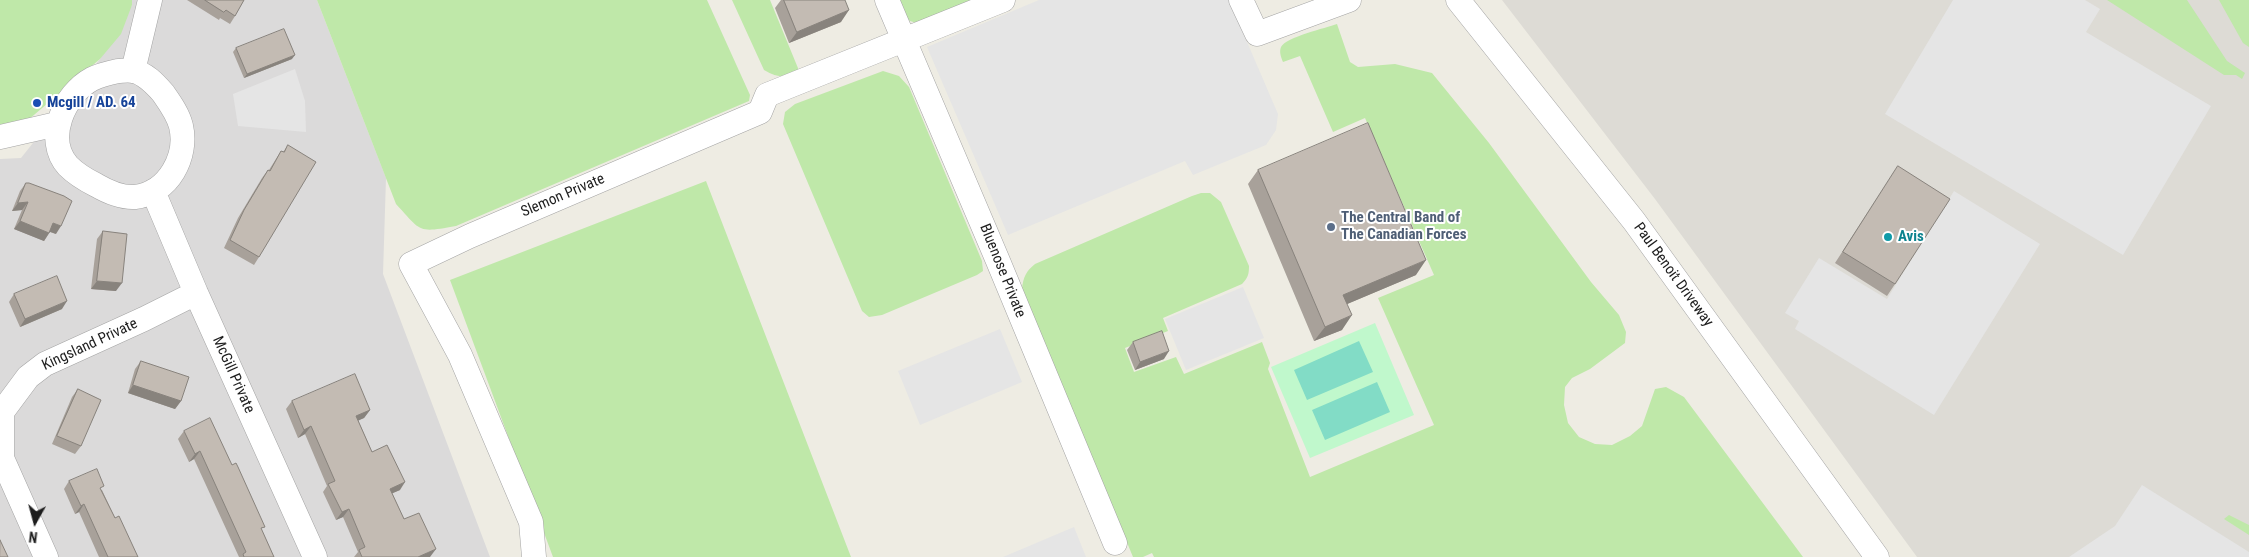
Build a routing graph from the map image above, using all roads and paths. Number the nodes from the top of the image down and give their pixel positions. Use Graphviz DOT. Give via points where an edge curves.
graph roads {
  1 [pos="150,0"];
  2 [pos="887,0"];
  3 [pos="1003,0"];
  4 [pos="1241,0"];
  5 [pos="1349,0"];
  6 [pos="1458,0"];
  7 [pos="904,40"];
  8 [pos="133,71"];
  9 [pos="58,124"];
  10 [pos="0,137"];
  11 [pos="153,191"];
  12 [pos="196,293"];
  13 [pos="1115,543"];
  14 [pos="46,557"];
  15 [pos="315,557"];
  16 [pos="534,557"];
  17 [pos="1877,557"];
  1 -- 8 [label="street"];
  2 -- 7 [label="street, Bluenose Private"];
  3 -- 7 [label="street, Slemon Private"];
  4 -- 5 [label="street" via="1257,34"];
  6 -- 17 [label="street, Paul Benoit Driveway" via="1634,221"];
  7 -- 13 [label="street, Bluenose Private"];
  7 -- 16 [label="street, Slemon Private" via="767,95 760,112 411,264 460,356 531,522"];
  8 -- 9 [label="street" via="118,71 92,79 77,92"];
  8 -- 11 [label="street" via="151,80 172,106 183,141 174,172"];
  9 -- 10 [label="street"];
  9 -- 11 [label="street" via="58,146 67,165 83,178 118,196 136,197"];
  11 -- 12 [label="street, McGill Private"];
  12 -- 14 [label="street, Kingsland Private" via="45,364 28,376 2,412 2,458"];
  12 -- 15 [label="street, McGill Private"];
}
